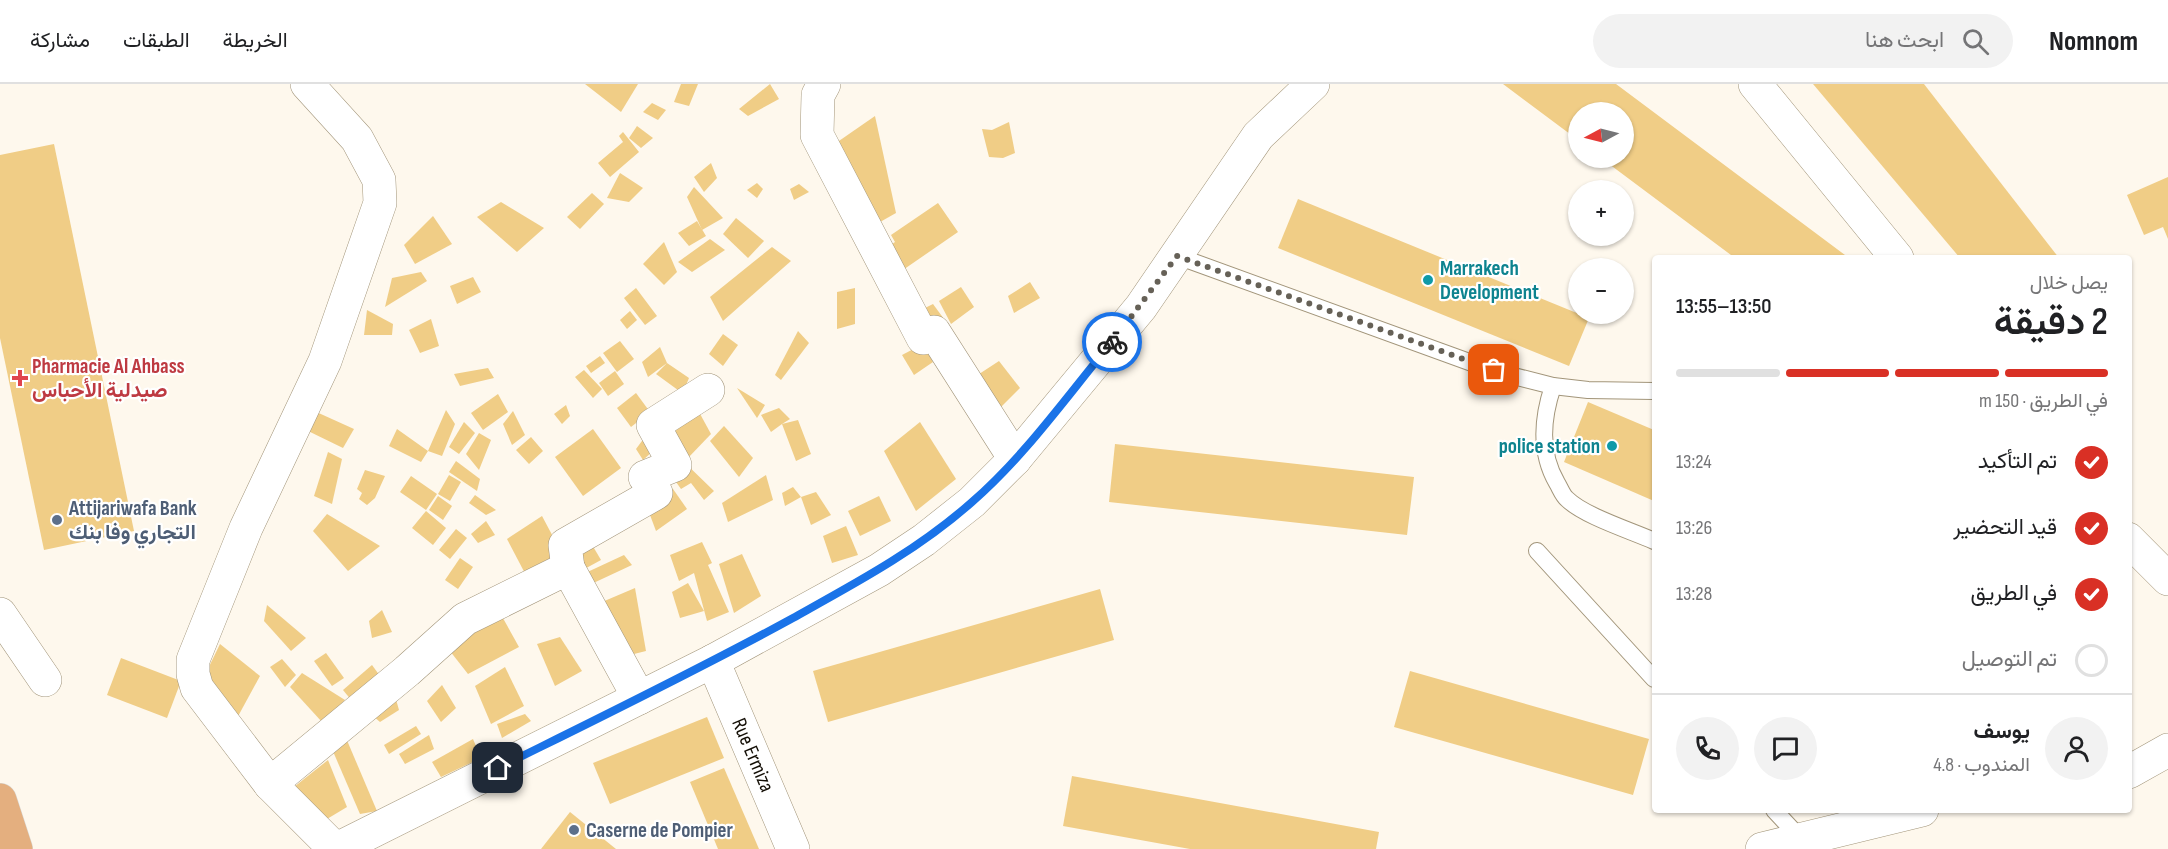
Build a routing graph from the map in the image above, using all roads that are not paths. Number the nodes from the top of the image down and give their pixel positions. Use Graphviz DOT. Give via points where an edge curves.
graph roads {
  1 [pos="307,84"];
  2 [pos="824,84"];
  3 [pos="1313,84"];
  4 [pos="1755,84"];
  5 [pos="1895,255"];
  6 [pos="1177,256"];
  7 [pos="1553,386"];
  8 [pos="708,390"];
  9 [pos="1652,390"];
  10 [pos="1014,459"];
  11 [pos="1652,540"];
  12 [pos="2132,543"];
  13 [pos="1537,551"];
  14 [pos="568,568"];
  15 [pos="2168,579"];
  16 [pos="0,614"];
  17 [pos="713,662"];
  18 [pos="1652,677"];
  19 [pos="45,680"];
  20 [pos="639,698"];
  21 [pos="2168,750"];
  22 [pos="2132,771"];
  23 [pos="2132,774"];
  24 [pos="2168,780"];
  25 [pos="270,784"];
  26 [pos="0,800"];
  27 [pos="1777,813"];
  28 [pos="1909,813"];
  29 [pos="1801,839"];
  30 [pos="16,849"];
  31 [pos="336,849"];
  32 [pos="793,849"];
  33 [pos="1762,849"];
  1 -- 25 [label="street" via="357,139 379,180 380,203 325,361 246,528 192,660 197,688"];
  2 -- 10 [label="street" via="818,95 818,135 823,146 923,338 934,332"];
  3 -- 6 [label="street" via="1258,136"];
  4 -- 5 [label="street"];
  6 -- 7 [label="lane" via="1494,370"];
  6 -- 10 [label="street" via="1141,307"];
  7 -- 9 [label="lane"];
  7 -- 11 [label="lane" via="1543,435 1547,466 1566,499"];
  8 -- 14 [label="street" via="653,425 675,465 645,477 656,493 565,545"];
  10 -- 17 [label="street" via="972,502 924,540 879,570"];
  12 -- 15 [label="street"];
  13 -- 18 [label="lane"];
  14 -- 20 [label="street"];
  14 -- 25 [label="street" via="465,619"];
  16 -- 19 [label="street"];
  17 -- 20 [label="street"];
  17 -- 32 [label="street, Rue Ermiza"];
  20 -- 31 [label="street"];
  21 -- 22 [label="street"];
  23 -- 24 [label="street"];
  25 -- 31 [label="street"];
  26 -- 30 [label="main road"];
  27 -- 29 [label="lane"];
  28 -- 29 [label="street"];
  29 -- 33 [label="street"];
}
